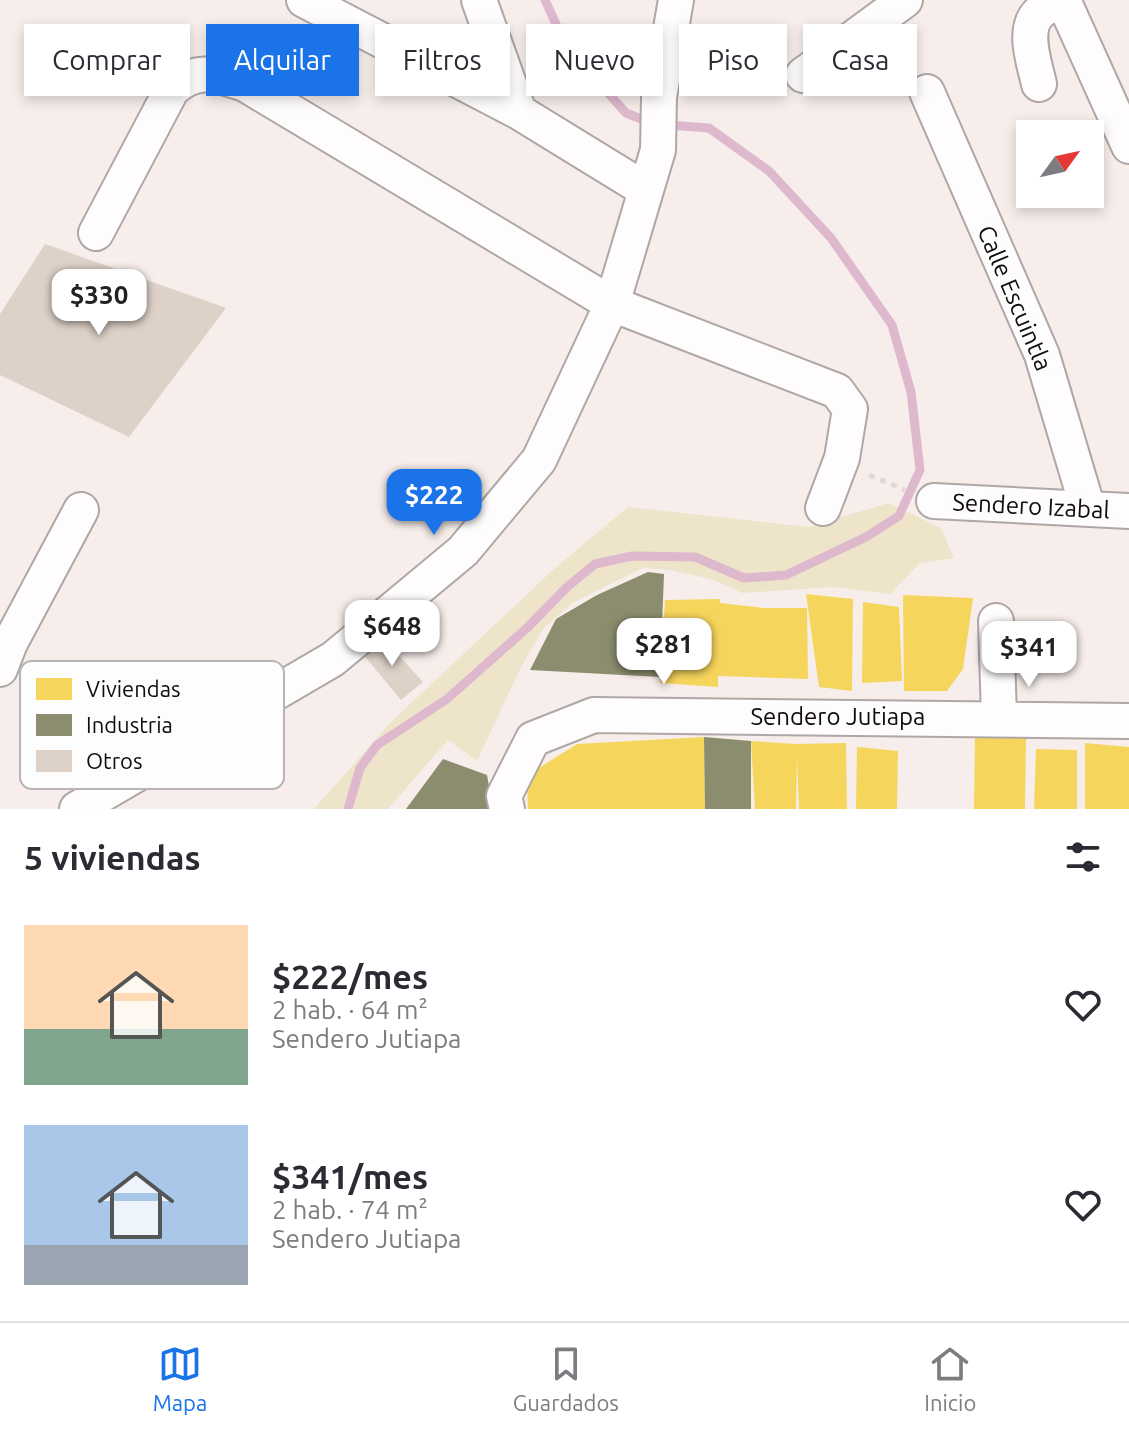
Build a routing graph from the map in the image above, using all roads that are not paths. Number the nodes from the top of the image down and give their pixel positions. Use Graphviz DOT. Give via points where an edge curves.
graph roads {
  1 [pos="304,0"];
  2 [pos="479,0"];
  3 [pos="676,0"];
  4 [pos="905,0"];
  5 [pos="1062,0"];
  6 [pos="872,24"];
  7 [pos="1039,84"];
  8 [pos="927,92"];
  9 [pos="519,112"];
  10 [pos="1129,146"];
  11 [pos="646,190"];
  12 [pos="96,233"];
  13 [pos="612,304"];
  14 [pos="934,501"];
  15 [pos="823,508"];
  16 [pos="1088,509"];
  17 [pos="81,510"];
  18 [pos="1129,511"];
  19 [pos="996,621"];
  20 [pos="0,669"];
  21 [pos="284,688"];
  22 [pos="999,718"];
  23 [pos="1129,721"];
  24 [pos="115,789"];
  25 [pos="92,803"];
  26 [pos="507,809"];
  1 -- 9 [label="street"];
  2 -- 9 [label="street"];
  3 -- 11 [label="street" via="659,97 658,150"];
  4 -- 6 [label="street"];
  5 -- 7 [label="street" via="1033,22 1030,42"];
  5 -- 10 [label="street"];
  8 -- 16 [label="street, Calle Escuintla" via="1042,355"];
  9 -- 11 [label="street"];
  11 -- 13 [label="street"];
  12 -- 13 [label="street" via="172,89 187,77 205,74 245,84"];
  13 -- 15 [label="street" via="837,391 850,409 842,458"];
  13 -- 21 [label="street" via="539,460 463,551 333,659"];
  14 -- 16 [label="street, Sendero Izabal"];
  16 -- 18 [label="street, Sendero Izabal"];
  17 -- 20 [label="street"];
  19 -- 22 [label="street"];
  22 -- 23 [label="street, Sendero Jutiapa"];
  22 -- 26 [label="street, Sendero Jutiapa" via="594,715 533,739 504,796"];
  24 -- 25 [label="street"];
}
